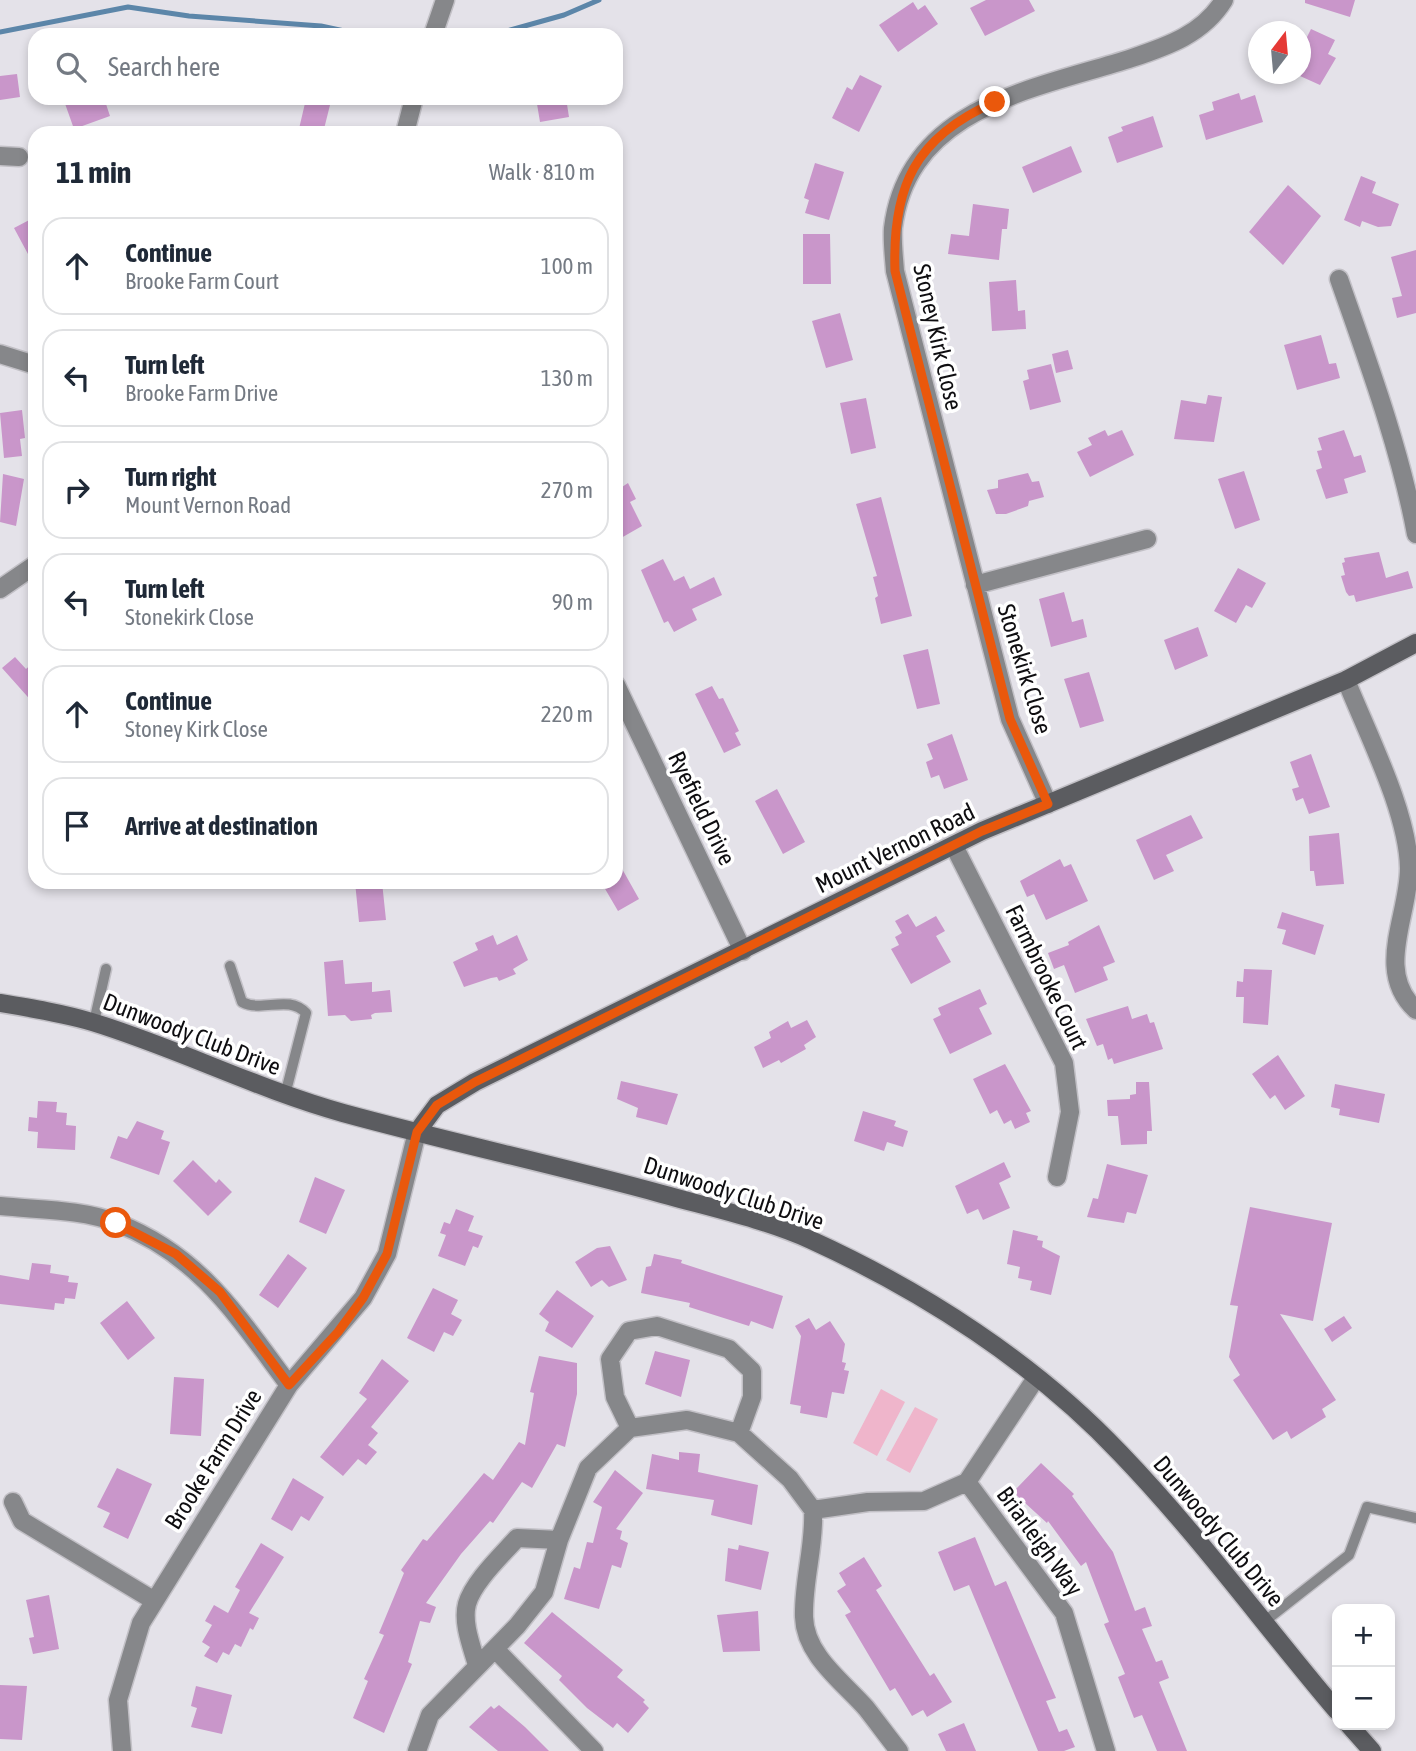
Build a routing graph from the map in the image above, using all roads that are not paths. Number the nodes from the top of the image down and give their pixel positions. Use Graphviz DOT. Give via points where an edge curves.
graph roads {
  1 [pos="444,0"];
  2 [pos="1224,0"];
  3 [pos="435,28"];
  4 [pos="412,105"];
  5 [pos="407,126"];
  6 [pos="0,156"];
  7 [pos="19,157"];
  8 [pos="1339,279"];
  9 [pos="0,354"];
  10 [pos="28,363"];
  11 [pos="1416,534"];
  12 [pos="1147,539"];
  13 [pos="28,570"];
  14 [pos="975,585"];
  15 [pos="0,589"];
  16 [pos="1416,643"];
  17 [pos="1346,680"];
  18 [pos="623,700"];
  19 [pos="1048,804"];
  20 [pos="954,846"];
  21 [pos="743,951"];
  22 [pos="230,966"];
  23 [pos="106,969"];
  24 [pos="0,1003"];
  25 [pos="1416,1010"];
  26 [pos="94,1022"];
  27 [pos="285,1095"];
  28 [pos="417,1132"];
  29 [pos="1057,1177"];
  30 [pos="0,1206"];
  31 [pos="1036,1378"];
  32 [pos="289,1385"];
  33 [pos="631,1428"];
  34 [pos="739,1433"];
  35 [pos="967,1482"];
  36 [pos="13,1502"];
  37 [pos="813,1510"];
  38 [pos="1416,1518"];
  39 [pos="559,1540"];
  40 [pos="153,1600"];
  41 [pos="1265,1621"];
  42 [pos="495,1649"];
  43 [pos="477,1665"];
  44 [pos="1332,1704"];
  45 [pos="1353,1730"];
  46 [pos="122,1751"];
  47 [pos="417,1751"];
  48 [pos="594,1751"];
  49 [pos="899,1751"];
  50 [pos="1106,1751"];
  51 [pos="1372,1751"];
  1 -- 3 [label="street"];
  2 -- 14 [label="street, Stoney Kirk Close" via="1204,24 1165,47 970,113 931,144 904,188 893,229 895,271"];
  4 -- 5 [label="street"];
  6 -- 7 [label="street"];
  8 -- 11 [label="street" via="1388,427"];
  9 -- 10 [label="street"];
  12 -- 14 [label="street"];
  13 -- 15 [label="street"];
  14 -- 19 [label="street, Stonekirk Close" via="1010,719"];
  16 -- 17 [label="main road, Mount Vernon Road"];
  17 -- 19 [label="main road, Mount Vernon Road"];
  17 -- 25 [label="street" via="1406,841 1408,887 1393,964 1398,986"];
  18 -- 21 [label="street, Ryefield Drive"];
  19 -- 20 [label="main road, Mount Vernon Road"];
  20 -- 21 [label="main road, Mount Vernon Road"];
  20 -- 29 [label="street, Farmbrooke Court" via="1064,1062 1070,1112"];
  21 -- 28 [label="main road, Mount Vernon Road" via="475,1082 437,1105"];
  22 -- 27 [label="lane" via="242,1002 253,1006 288,1003 306,1013"];
  23 -- 26 [label="lane"];
  24 -- 26 [label="main road, Dunwoody Club Drive"];
  26 -- 27 [label="main road, Dunwoody Club Drive"];
  27 -- 28 [label="main road, Dunwoody Club Drive"];
  28 -- 31 [label="main road, Dunwoody Club Drive" via="720,1209 810,1240 895,1283"];
  28 -- 32 [label="street, Brooke Farm Drive" via="387,1254 338,1332"];
  30 -- 32 [label="street" via="92,1216 116,1223 176,1254 220,1292"];
  31 -- 35 [label="street"];
  31 -- 41 [label="main road, Dunwoody Club Drive" via="1118,1451"];
  32 -- 40 [label="street, Brooke Farm Drive"];
  33 -- 34 [label="street" via="687,1420"];
  33 -- 34 [label="street" via="615,1397 610,1359 629,1331 657,1326 729,1349 752,1371 751,1397"];
  33 -- 39 [label="street" via="588,1468"];
  34 -- 37 [label="street" via="790,1479"];
  35 -- 37 [label="street" via="924,1501 868,1502"];
  35 -- 50 [label="street, Briarleigh Way" via="1064,1613"];
  36 -- 40 [label="street" via="22,1521"];
  37 -- 49 [label="street" via="804,1620 819,1659"];
  38 -- 41 [label="lane" via="1367,1507 1349,1555"];
  39 -- 42 [label="street" via="544,1592"];
  39 -- 43 [label="street" via="517,1538 487,1571 467,1604 467,1628"];
  40 -- 46 [label="street, Brooke Farm Drive" via="141,1623 118,1700"];
  41 -- 44 [label="main road, Dunwoody Club Drive"];
  42 -- 43 [label="street"];
  42 -- 48 [label="street"];
  43 -- 47 [label="street" via="430,1715"];
  45 -- 51 [label="main road"];
}
